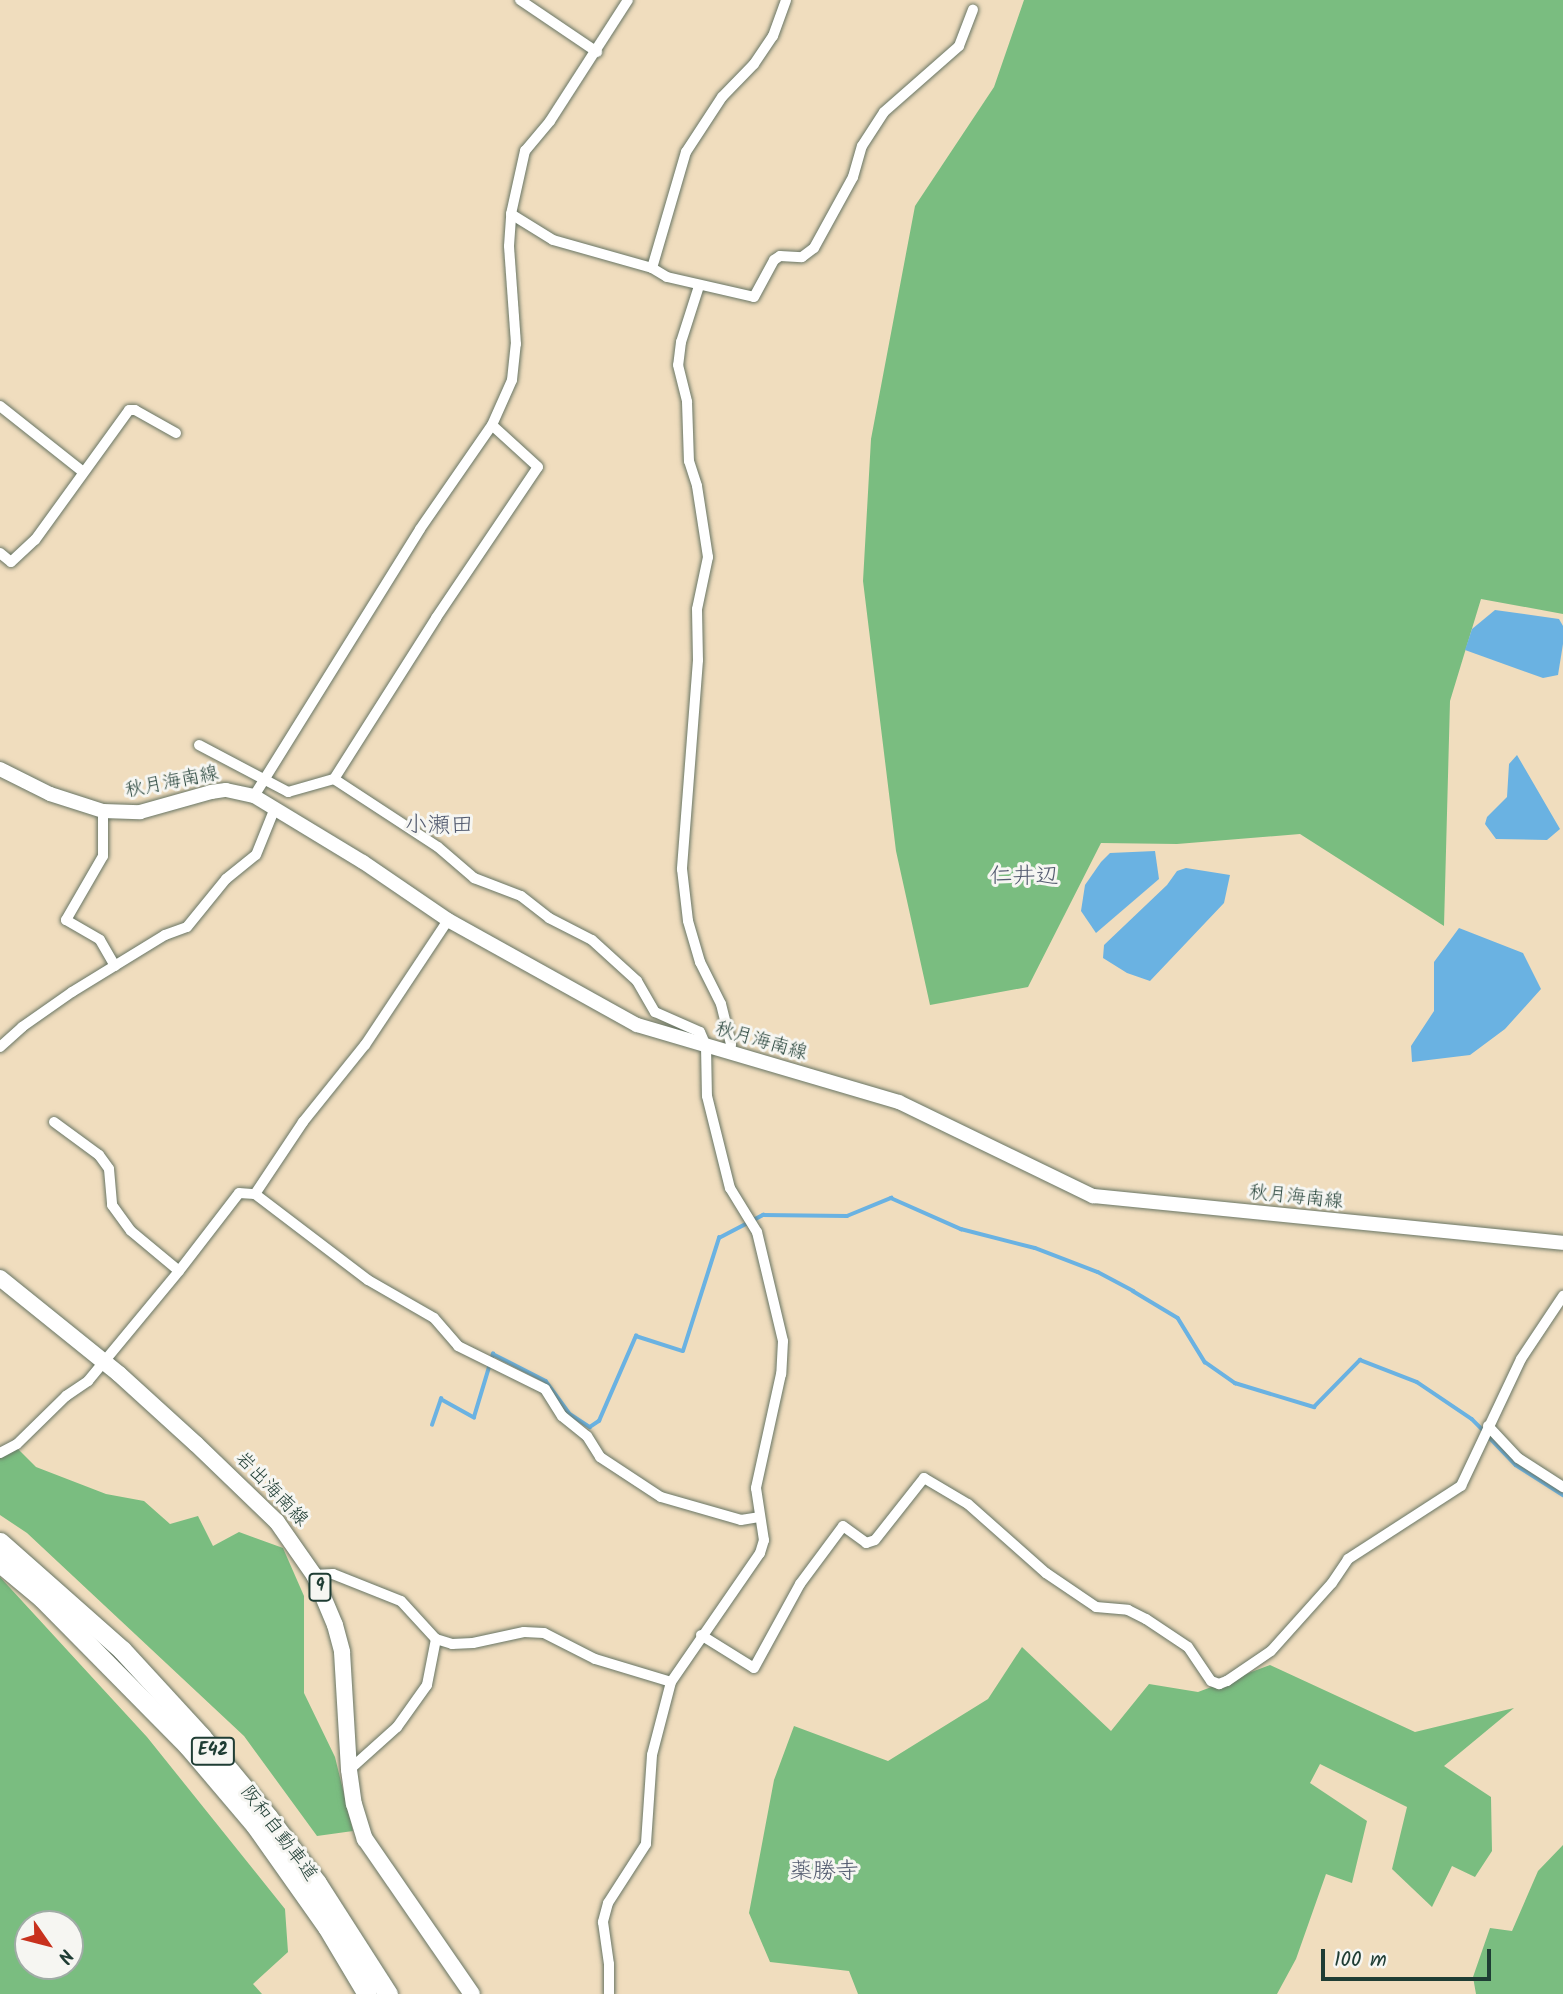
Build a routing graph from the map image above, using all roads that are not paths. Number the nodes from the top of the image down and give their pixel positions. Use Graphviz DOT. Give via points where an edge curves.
graph roads {
  1 [pos="520,0"];
  2 [pos="628,0"];
  3 [pos="786,0"];
  4 [pos="974,10"];
  5 [pos="597,52"];
  6 [pos="511,214"];
  7 [pos="652,268"];
  8 [pos="699,286"];
  9 [pos="0,406"];
  10 [pos="492,425"];
  11 [pos="176,433"];
  12 [pos="82,471"];
  13 [pos="0,554"];
  14 [pos="199,745"];
  15 [pos="0,768"];
  16 [pos="264,779"];
  17 [pos="334,779"];
  18 [pos="254,796"];
  19 [pos="275,808"];
  20 [pos="103,811"];
  21 [pos="448,920"];
  22 [pos="115,966"];
  23 [pos="706,1046"];
  24 [pos="0,1047"];
  25 [pos="730,1053"];
  26 [pos="54,1122"];
  27 [pos="256,1194"];
  28 [pos="1563,1244"];
  29 [pos="179,1271"];
  30 [pos="0,1278"];
  31 [pos="1563,1296"];
  32 [pos="104,1363"];
  33 [pos="1488,1426"];
  34 [pos="0,1453"];
  35 [pos="1563,1487"];
  36 [pos="759,1517"];
  37 [pos="0,1542"];
  38 [pos="0,1563"];
  39 [pos="314,1575"];
  40 [pos="701,1635"];
  41 [pos="436,1639"];
  42 [pos="671,1682"];
  43 [pos="349,1770"];
  44 [pos="367,1994"];
  45 [pos="388,1994"];
  46 [pos="472,1994"];
  47 [pos="609,1994"];
  1 -- 5 [label="street"];
  2 -- 5 [label="street"];
  3 -- 7 [label="street" via="773,36 722,97 686,152"];
  4 -- 8 [label="street" via="959,46 884,112 862,146 853,177 814,248 802,257 774,260 754,297 729,288 721,291"];
  5 -- 6 [label="street" via="524,152"];
  6 -- 7 [label="street" via="553,240"];
  6 -- 10 [label="street" via="516,344 512,380"];
  7 -- 8 [label="street"];
  8 -- 25 [label="street" via="678,365 687,402 689,461 708,557 697,609 698,660 682,869 688,921 700,962 721,1004"];
  9 -- 12 [label="street"];
  10 -- 16 [label="street" via="420,529"];
  10 -- 17 [label="street" via="538,467"];
  11 -- 12 [label="street" via="129,410"];
  12 -- 13 [label="street" via="35,540 11,562"];
  14 -- 16 [label="street"];
  15 -- 20 [label="main road, 秋月海南線" via="50,794"];
  16 -- 17 [label="street" via="288,792"];
  16 -- 18 [label="street"];
  17 -- 23 [label="street" via="438,847 474,878 521,896 549,918 592,940 637,981 655,1012 693,1027"];
  18 -- 19 [label="main road, 秋月海南線"];
  18 -- 20 [label="main road, 秋月海南線" via="211,792 140,812"];
  19 -- 21 [label="main road, 秋月海南線"];
  19 -- 22 [label="street" via="256,855 226,879 187,927"];
  20 -- 22 [label="street" via="103,856 66,920 100,940"];
  21 -- 23 [label="main road, 秋月海南線" via="637,1025"];
  21 -- 27 [label="street" via="365,1045 303,1122"];
  22 -- 24 [label="street" via="22,1027"];
  23 -- 25 [label="main road, 秋月海南線"];
  23 -- 36 [label="street" via="707,1096 730,1188 757,1232 783,1341 781,1374 756,1488"];
  25 -- 28 [label="main road, 秋月海南線" via="899,1102 1093,1196"];
  26 -- 29 [label="street" via="99,1155 109,1169 112,1205 131,1231"];
  27 -- 29 [label="street" via="239,1193"];
  27 -- 36 [label="street" via="368,1280 434,1318 458,1346 545,1389 562,1416 587,1436 600,1457 661,1497 741,1520"];
  29 -- 32 [label="street"];
  30 -- 32 [label="main road, 岩出海南線 / 9"];
  31 -- 33 [label="street" via="1521,1359"];
  32 -- 34 [label="street" via="17,1444"];
  32 -- 39 [label="main road, 岩出海南線 / 9" via="277,1522"];
  33 -- 35 [label="street" via="1518,1458"];
  33 -- 40 [label="street" via="1461,1486 1348,1559 1271,1651 1219,1684 1211,1681 1188,1647 1128,1610 1096,1607 1046,1573 968,1504 924,1478 875,1540 866,1543 843,1526 800,1584 754,1668"];
  36 -- 40 [label="street" via="764,1541 760,1553"];
  37 -- 45 [label="highway, 阪和自動車道 / E42" via="122,1650 201,1736 309,1872"];
  38 -- 44 [label="highway, 阪和自動車道 / E42" via="117,1671 205,1766 255,1825 319,1915"];
  39 -- 41 [label="street" via="333,1574 401,1601"];
  39 -- 43 [label="main road, 岩出海南線 / 9" via="342,1652"];
  40 -- 42 [label="street"];
  41 -- 42 [label="street" via="472,1643 524,1632 544,1633 595,1659"];
  41 -- 43 [label="street" via="427,1685 397,1727"];
  42 -- 47 [label="street" via="652,1755 646,1844 608,1903 603,1922"];
  43 -- 46 [label="main road, 岩出海南線 / 9" via="365,1839"];
}
